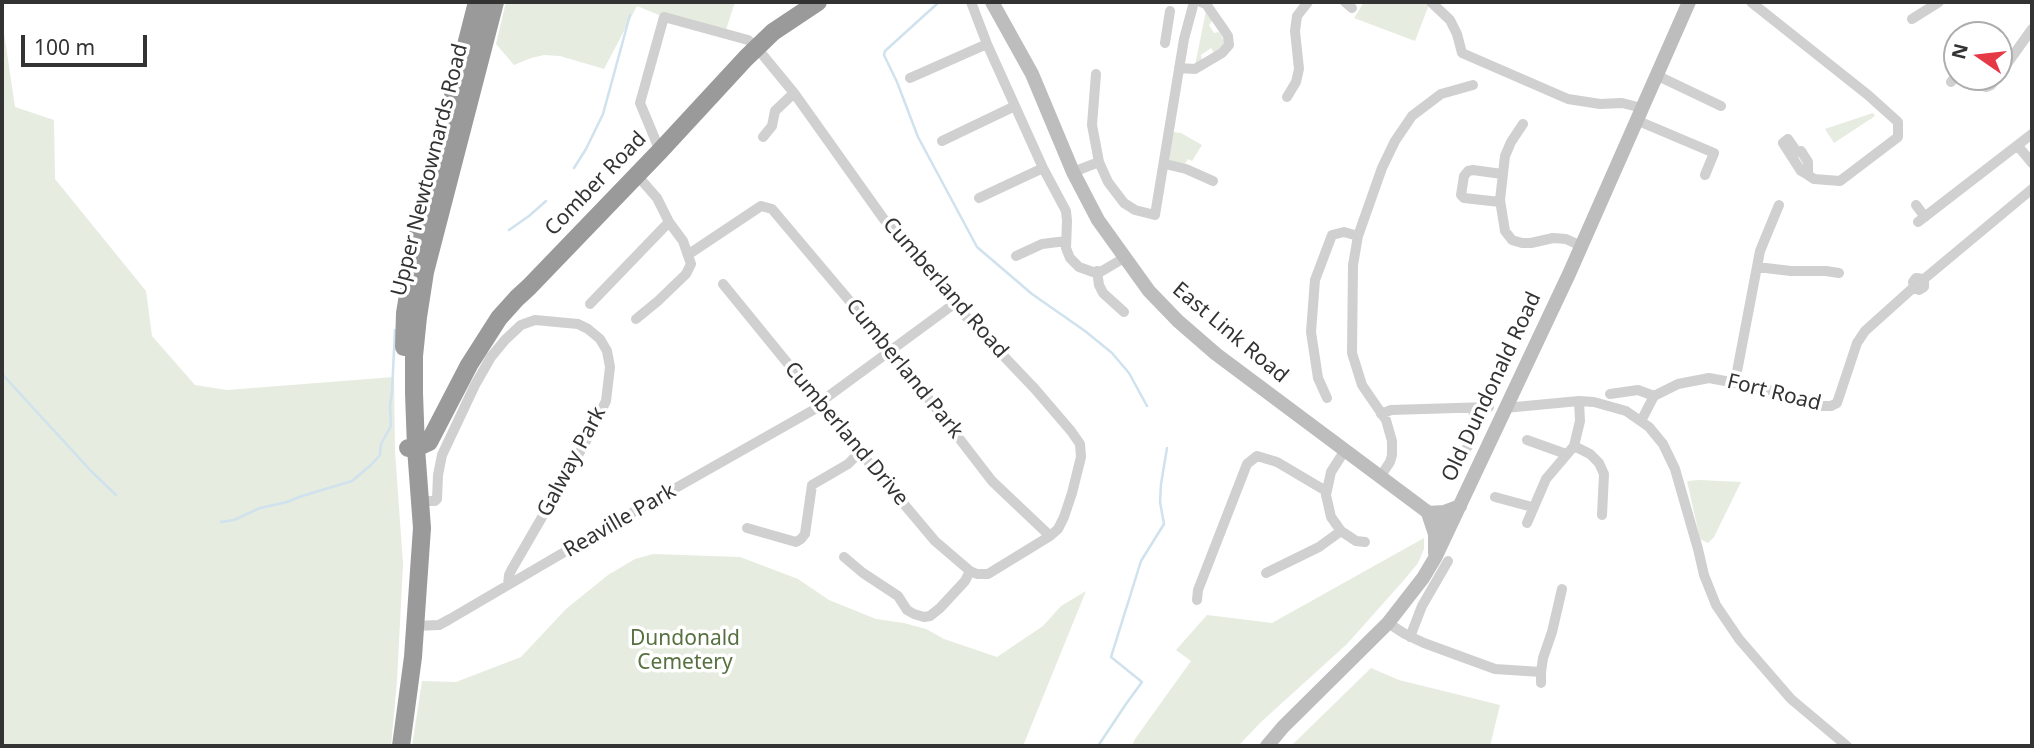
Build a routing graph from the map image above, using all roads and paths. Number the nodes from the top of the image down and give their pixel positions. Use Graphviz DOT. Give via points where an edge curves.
graph roads {
  1 [pos="477,2"];
  2 [pos="495,2"];
  3 [pos="818,2"];
  4 [pos="971,2"];
  5 [pos="992,2"];
  6 [pos="1194,2"];
  7 [pos="1201,2"];
  8 [pos="1308,2"];
  9 [pos="1431,2"];
  10 [pos="1689,2"];
  11 [pos="1751,2"];
  12 [pos="1939,2"];
  13 [pos="1170,12"];
  14 [pos="1912,19"];
  15 [pos="1167,29"];
  16 [pos="2032,29"];
  17 [pos="1186,32"];
  18 [pos="1164,43"];
  19 [pos="987,44"];
  20 [pos="757,48"];
  21 [pos="2013,55"];
  22 [pos="1179,68"];
  23 [pos="1096,74"];
  24 [pos="1656,75"];
  25 [pos="910,78"];
  26 [pos="1473,85"];
  27 [pos="794,93"];
  28 [pos="1287,97"];
  29 [pos="1015,106"];
  30 [pos="1721,106"];
  31 [pos="1639,114"];
  32 [pos="1523,124"];
  33 [pos="2032,134"];
  34 [pos="763,137"];
  35 [pos="942,141"];
  36 [pos="2018,146"];
  37 [pos="660,151"];
  38 [pos="1099,162"];
  39 [pos="2032,163"];
  40 [pos="1165,164"];
  41 [pos="1043,168"];
  42 [pos="1073,172"];
  43 [pos="636,174"];
  44 [pos="1502,174"];
  45 [pos="1705,175"];
  46 [pos="1808,175"];
  47 [pos="1213,181"];
  48 [pos="2032,189"];
  49 [pos="979,198"];
  50 [pos="1500,202"];
  51 [pos="1779,205"];
  52 [pos="1916,205"];
  53 [pos="669,222"];
  54 [pos="1358,236"];
  55 [pos="1066,240"];
  56 [pos="1581,246"];
  57 [pos="689,254"];
  58 [pos="1016,256"];
  59 [pos="1124,258"];
  60 [pos="1757,267"];
  61 [pos="1097,271"];
  62 [pos="1839,272"];
  63 [pos="723,284"];
  64 [pos="590,304"];
  65 [pos="954,304"];
  66 [pos="1124,312"];
  67 [pos="635,318"];
  68 [pos="891,350"];
  69 [pos="1735,382"];
  70 [pos="1610,394"];
  71 [pos="1654,396"];
  72 [pos="1327,398"];
  73 [pos="1579,401"];
  74 [pos="820,404"];
  75 [pos="1489,407"];
  76 [pos="1473,408"];
  77 [pos="1505,408"];
  78 [pos="1381,414"];
  79 [pos="415,415"];
  80 [pos="1641,421"];
  81 [pos="438,422"];
  82 [pos="1527,440"];
  83 [pos="1574,446"];
  84 [pos="410,448"];
  85 [pos="1345,450"];
  86 [pos="860,452"];
  87 [pos="1566,454"];
  88 [pos="1457,465"];
  89 [pos="418,471"];
  90 [pos="1380,477"];
  91 [pos="1326,491"];
  92 [pos="1495,497"];
  93 [pos="421,502"];
  94 [pos="1460,506"];
  95 [pos="1532,507"];
  96 [pos="1428,513"];
  97 [pos="1602,515"];
  98 [pos="1527,523"];
  99 [pos="747,528"];
  100 [pos="1449,528"];
  101 [pos="1341,531"];
  102 [pos="1050,536"];
  103 [pos="1365,542"];
  104 [pos="844,557"];
  105 [pos="1442,559"];
  106 [pos="419,560"];
  107 [pos="974,573"];
  108 [pos="1266,573"];
  109 [pos="508,585"];
  110 [pos="1562,589"];
  111 [pos="1198,600"];
  112 [pos="1388,623"];
  113 [pos="415,626"];
  114 [pos="1410,637"];
  115 [pos="1541,672"];
  116 [pos="1541,683"];
  117 [pos="401,746"];
  118 [pos="1267,746"];
  119 [pos="1847,746"];
  1 -- 84 [label="highway, Upper Newtownards Road" via="413,257 405,313 403,412"];
  2 -- 79 [label="highway, Upper Newtownards Road" via="425,272 415,346"];
  3 -- 20 [label="highway, Comber Road"];
  4 -- 19 [label="street"];
  5 -- 42 [label="street, East Link Road" via="1032,74"];
  6 -- 17 [label="street"];
  7 -- 22 [label="street" via="1223,27 1229,45 1195,69"];
  8 -- 28 [label="street" via="1297,16 1299,69"];
  9 -- 31 [label="street" via="1450,20 1462,53 1568,99 1622,103"];
  10 -- 24 [label="street, Old Dundonald Road"];
  11 -- 46 [label="street" via="1898,122 1898,137 1840,181"];
  12 -- 14 [label="street"];
  13 -- 15 [label="street"];
  15 -- 17 [label="street"];
  15 -- 18 [label="street"];
  16 -- 21 [label="street"];
  17 -- 22 [label="street"];
  19 -- 25 [label="street"];
  19 -- 29 [label="street"];
  20 -- 27 [label="street, Cumberland Road"];
  20 -- 37 [label="highway, Comber Road"];
  20 -- 37 [label="street" via="748,40 664,17 640,103"];
  22 -- 40 [label="street"];
  23 -- 38 [label="street" via="1092,125"];
  24 -- 30 [label="street"];
  24 -- 31 [label="street, Old Dundonald Road"];
  26 -- 54 [label="street" via="1441,94 1412,116 1382,168"];
  27 -- 34 [label="street" via="775,111 772,127"];
  27 -- 65 [label="street, Cumberland Road" via="883,218"];
  29 -- 35 [label="street"];
  29 -- 41 [label="street"];
  31 -- 45 [label="street" via="1714,153"];
  31 -- 56 [label="street, Old Dundonald Road"];
  32 -- 44 [label="street" via="1508,149"];
  33 -- 36 [label="street"];
  36 -- 39 [label="street"];
  36 -- 52 [label="street" via="1921,219"];
  37 -- 43 [label="highway, Comber Road"];
  38 -- 40 [label="street" via="1124,203 1155,215"];
  38 -- 42 [label="street"];
  40 -- 47 [label="street"];
  41 -- 49 [label="street"];
  41 -- 55 [label="street" via="1066,211"];
  42 -- 59 [label="street, East Link Road"];
  43 -- 53 [label="street" via="657,198"];
  43 -- 81 [label="highway, Comber Road" via="499,318"];
  44 -- 50 [label="street"];
  44 -- 50 [label="street" via="1468,171 1461,195"];
  48 -- 69 [label="street, Fort Road" via="1924,279 1922,289 1914,287 1865,331 1837,403 1822,406"];
  50 -- 56 [label="street" via="1505,231 1512,240 1566,239"];
  51 -- 60 [label="street"];
  53 -- 57 [label="street"];
  53 -- 64 [label="street"];
  54 -- 72 [label="street" via="1332,235 1315,280 1311,332 1318,378"];
  54 -- 78 [label="street" via="1353,265 1352,353 1362,385"];
  55 -- 58 [label="street" via="1042,244"];
  55 -- 61 [label="street" via="1070,258 1079,267"];
  56 -- 77 [label="street, Old Dundonald Road"];
  57 -- 67 [label="street" via="687,274"];
  57 -- 68 [label="street, Cumberland Park" via="761,206 772,209"];
  59 -- 61 [label="street"];
  59 -- 85 [label="street, East Link Road" via="1149,291 1198,339"];
  60 -- 62 [label="street"];
  60 -- 69 [label="street"];
  61 -- 66 [label="street" via="1103,293"];
  63 -- 74 [label="street, Cumberland Drive"];
  65 -- 68 [label="street, Reaville Park"];
  65 -- 102 [label="street, Cumberland Road" via="1080,444 1072,493 1058,529"];
  68 -- 74 [label="street, Reaville Park"];
  68 -- 102 [label="street, Cumberland Park" via="992,481"];
  69 -- 71 [label="street, Fort Road" via="1709,378 1678,384"];
  70 -- 71 [label="street, Fort Road" via="1638,390"];
  71 -- 80 [label="street"];
  73 -- 77 [label="street"];
  73 -- 80 [label="street" via="1608,405"];
  73 -- 83 [label="street"];
  74 -- 86 [label="street, Cumberland Drive"];
  74 -- 109 [label="street, Reaville Park"];
  75 -- 76 [label="street"];
  76 -- 78 [label="street"];
  76 -- 88 [label="street" via="1472,439"];
  77 -- 94 [label="street, Old Dundonald Road"];
  78 -- 90 [label="street" via="1392,441 1392,455"];
  79 -- 81 [label="highway" via="420,423"];
  79 -- 84 [label="highway, Upper Newtownards Road"];
  80 -- 119 [label="street" via="1662,444 1675,468 1716,605 1791,699"];
  81 -- 84 [label="highway, Comber Road" via="429,442"];
  81 -- 89 [label="highway, Comber Road" via="440,429"];
  82 -- 87 [label="street"];
  83 -- 87 [label="street"];
  83 -- 97 [label="street" via="1590,454 1604,474"];
  84 -- 89 [label="highway, Upper Newtownards Road"];
  84 -- 106 [label="highway, Upper Newtownards Road" via="413,546"];
  85 -- 90 [label="street, East Link Road"];
  85 -- 91 [label="street"];
  86 -- 99 [label="street" via="812,485 801,539"];
  86 -- 107 [label="street, Cumberland Drive" via="935,541"];
  87 -- 95 [label="street"];
  89 -- 93 [label="highway, Upper Newtownards Road"];
  90 -- 96 [label="street, East Link Road"];
  91 -- 101 [label="street" via="1331,517"];
  91 -- 111 [label="street" via="1277,462 1257,456 1247,464"];
  92 -- 95 [label="street"];
  93 -- 106 [label="highway, Upper Newtownards Road"];
  93 -- 109 [label="street, Galway Park" via="437,499 440,460 475,384 521,325 535,320 578,324 600,339 610,367 606,401 512,569"];
  94 -- 96 [label="street"];
  94 -- 100 [label="street, Old Dundonald Road"];
  95 -- 98 [label="street"];
  96 -- 100 [label="street, East Link Road"];
  96 -- 105 [label="street"];
  100 -- 105 [label="street, Old Dundonald Road"];
  101 -- 103 [label="street"];
  101 -- 108 [label="street"];
  102 -- 107 [label="street" via="988,574"];
  104 -- 107 [label="street" via="898,596 907,610 924,617 940,608"];
  105 -- 112 [label="street, Old Dundonald Road"];
  105 -- 114 [label="street"];
  106 -- 113 [label="highway, Upper Newtownards Road"];
  109 -- 113 [label="street, Reaville Park" via="439,625"];
  110 -- 115 [label="street"];
  112 -- 114 [label="street"];
  112 -- 118 [label="street, Old Dundonald Road"];
  113 -- 117 [label="highway, Upper Newtownards Road"];
  114 -- 115 [label="street" via="1494,669"];
  115 -- 116 [label="street"];
}
